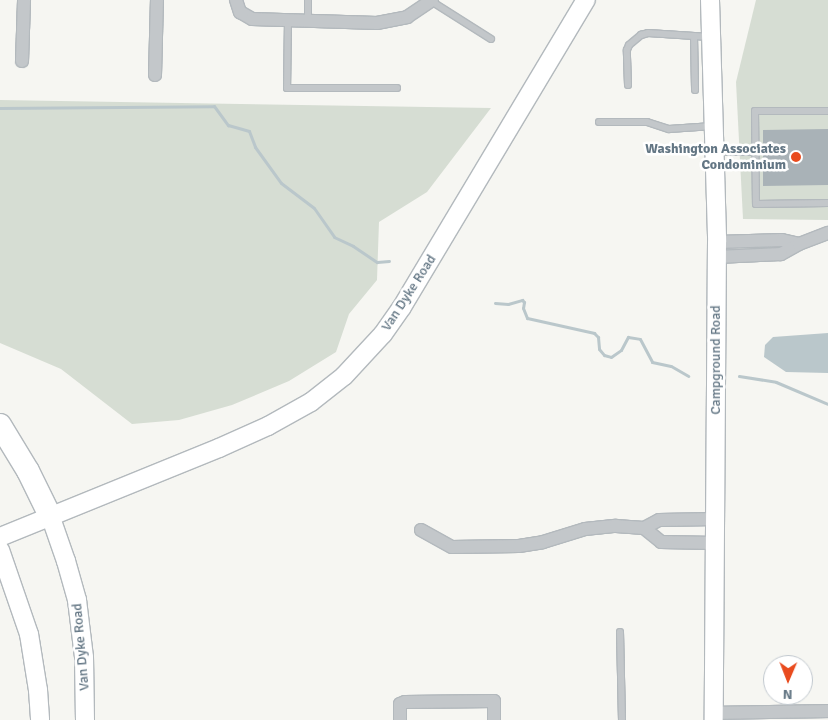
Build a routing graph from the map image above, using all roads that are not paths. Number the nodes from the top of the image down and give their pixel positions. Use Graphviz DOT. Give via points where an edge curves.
graph roads {
  1 [pos="24,0"];
  2 [pos="157,0"];
  3 [pos="236,0"];
  4 [pos="308,0"];
  5 [pos="432,0"];
  6 [pos="586,0"];
  7 [pos="710,0"];
  8 [pos="288,20"];
  9 [pos="308,21"];
  10 [pos="703,36"];
  11 [pos="492,39"];
  12 [pos="22,62"];
  13 [pos="155,75"];
  14 [pos="628,85"];
  15 [pos="397,88"];
  16 [pos="695,90"];
  17 [pos="828,111"];
  18 [pos="599,122"];
  19 [pos="714,126"];
  20 [pos="755,152"];
  21 [pos="716,159"];
  22 [pos="756,166"];
  23 [pos="828,203"];
  24 [pos="828,233"];
  25 [pos="754,241"];
  26 [pos="799,244"];
  27 [pos="716,250"];
  28 [pos="754,255"];
  29 [pos="0,425"];
  30 [pos="51,518"];
  31 [pos="716,519"];
  32 [pos="644,528"];
  33 [pos="420,530"];
  34 [pos="0,537"];
  35 [pos="716,543"];
  36 [pos="0,550"];
  37 [pos="620,632"];
  38 [pos="828,711"];
  39 [pos="714,717"];
  40 [pos="40,720"];
  41 [pos="85,720"];
  42 [pos="400,720"];
  43 [pos="494,720"];
  44 [pos="622,720"];
  1 -- 12 [label="street"];
  2 -- 13 [label="street"];
  3 -- 8 [label="street" via="236,6 246,17"];
  4 -- 9 [label="lane"];
  5 -- 9 [label="street" via="395,21"];
  5 -- 11 [label="lane"];
  6 -- 30 [label="street, Van Dyke Road" via="402,307 383,334 344,376 311,402 268,426"];
  7 -- 10 [label="street, Campground Road"];
  8 -- 9 [label="street"];
  8 -- 15 [label="lane" via="287,88"];
  10 -- 14 [label="lane" via="648,33 635,39 627,50"];
  10 -- 16 [label="lane"];
  10 -- 19 [label="street, Campground Road"];
  17 -- 20 [label="lane" via="755,111"];
  18 -- 19 [label="lane" via="647,122 669,129"];
  19 -- 21 [label="street, Campground Road"];
  20 -- 21 [label="lane"];
  20 -- 22 [label="lane"];
  21 -- 22 [label="lane"];
  21 -- 27 [label="street, Campground Road"];
  22 -- 23 [label="lane" via="756,204"];
  24 -- 26 [label="street"];
  25 -- 26 [label="street" via="782,240"];
  25 -- 27 [label="street"];
  25 -- 28 [label="street"];
  26 -- 28 [label="street" via="781,254"];
  27 -- 28 [label="street"];
  27 -- 31 [label="street, Campground Road"];
  29 -- 30 [label="highway"];
  30 -- 34 [label="street, Van Dyke Road"];
  30 -- 41 [label="street, Van Dyke Road" via="78,608 84,657"];
  31 -- 32 [label="street" via="659,520"];
  31 -- 35 [label="street, Campground Road"];
  32 -- 33 [label="street" via="585,529 519,546 452,547"];
  32 -- 35 [label="street" via="661,542"];
  35 -- 39 [label="street, Campground Road"];
  36 -- 40 [label="street" via="29,634"];
  37 -- 44 [label="lane"];
  38 -- 39 [label="street"];
  42 -- 43 [label="street" via="400,704 405,702 494,701"];
}
